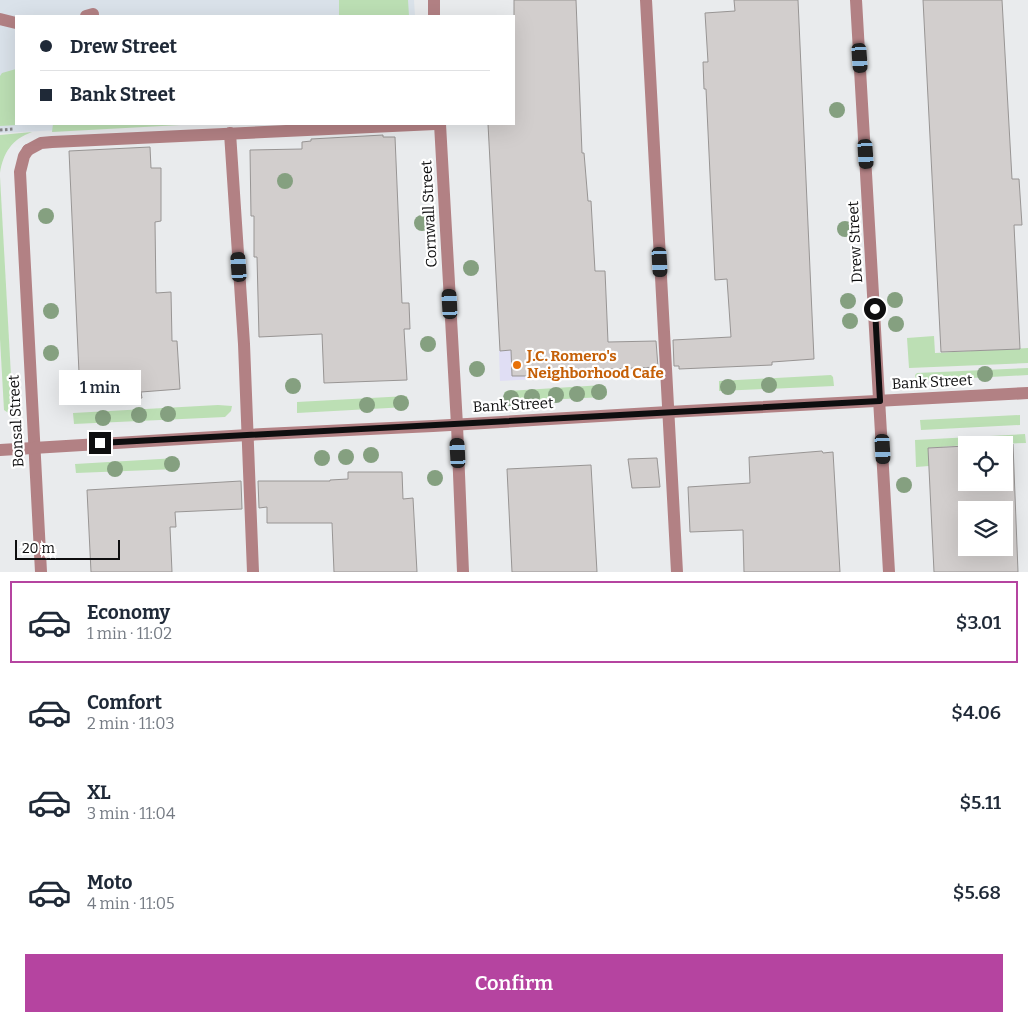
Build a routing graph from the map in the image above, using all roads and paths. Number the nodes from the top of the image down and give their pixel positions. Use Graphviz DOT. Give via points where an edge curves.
graph roads {
  1 [pos="434,0"];
  2 [pos="646,0"];
  3 [pos="856,0"];
  4 [pos="434,15"];
  5 [pos="0,19"];
  6 [pos="15,23"];
  7 [pos="412,125"];
  8 [pos="440,125"];
  9 [pos="230,133"];
  10 [pos="1028,393"];
  11 [pos="880,401"];
  12 [pos="668,412"];
  13 [pos="457,424"];
  14 [pos="247,435"];
  15 [pos="34,447"];
  16 [pos="0,450"];
  17 [pos="41,572"];
  18 [pos="253,572"];
  19 [pos="463,572"];
  20 [pos="677,572"];
  21 [pos="889,572"];
  1 -- 4 [label="street"];
  2 -- 12 [label="street"];
  3 -- 11 [label="street, Drew Street"];
  5 -- 6 [label="street"];
  7 -- 9 [label="street"];
  8 -- 13 [label="street, Cornwall Street"];
  9 -- 14 [label="street"];
  9 -- 15 [label="street, Bonsal Street" via="41,143 24,156 20,172"];
  10 -- 11 [label="street, Bank Street"];
  11 -- 12 [label="street, Bank Street"];
  11 -- 21 [label="street, Drew Street"];
  12 -- 13 [label="street, Bank Street"];
  12 -- 20 [label="street"];
  13 -- 14 [label="street, Bank Street"];
  13 -- 19 [label="street, Cornwall Street"];
  14 -- 15 [label="street, Bank Street"];
  14 -- 18 [label="street"];
  15 -- 16 [label="street, Bank Street"];
  15 -- 17 [label="street, Bonsal Street"];
}
